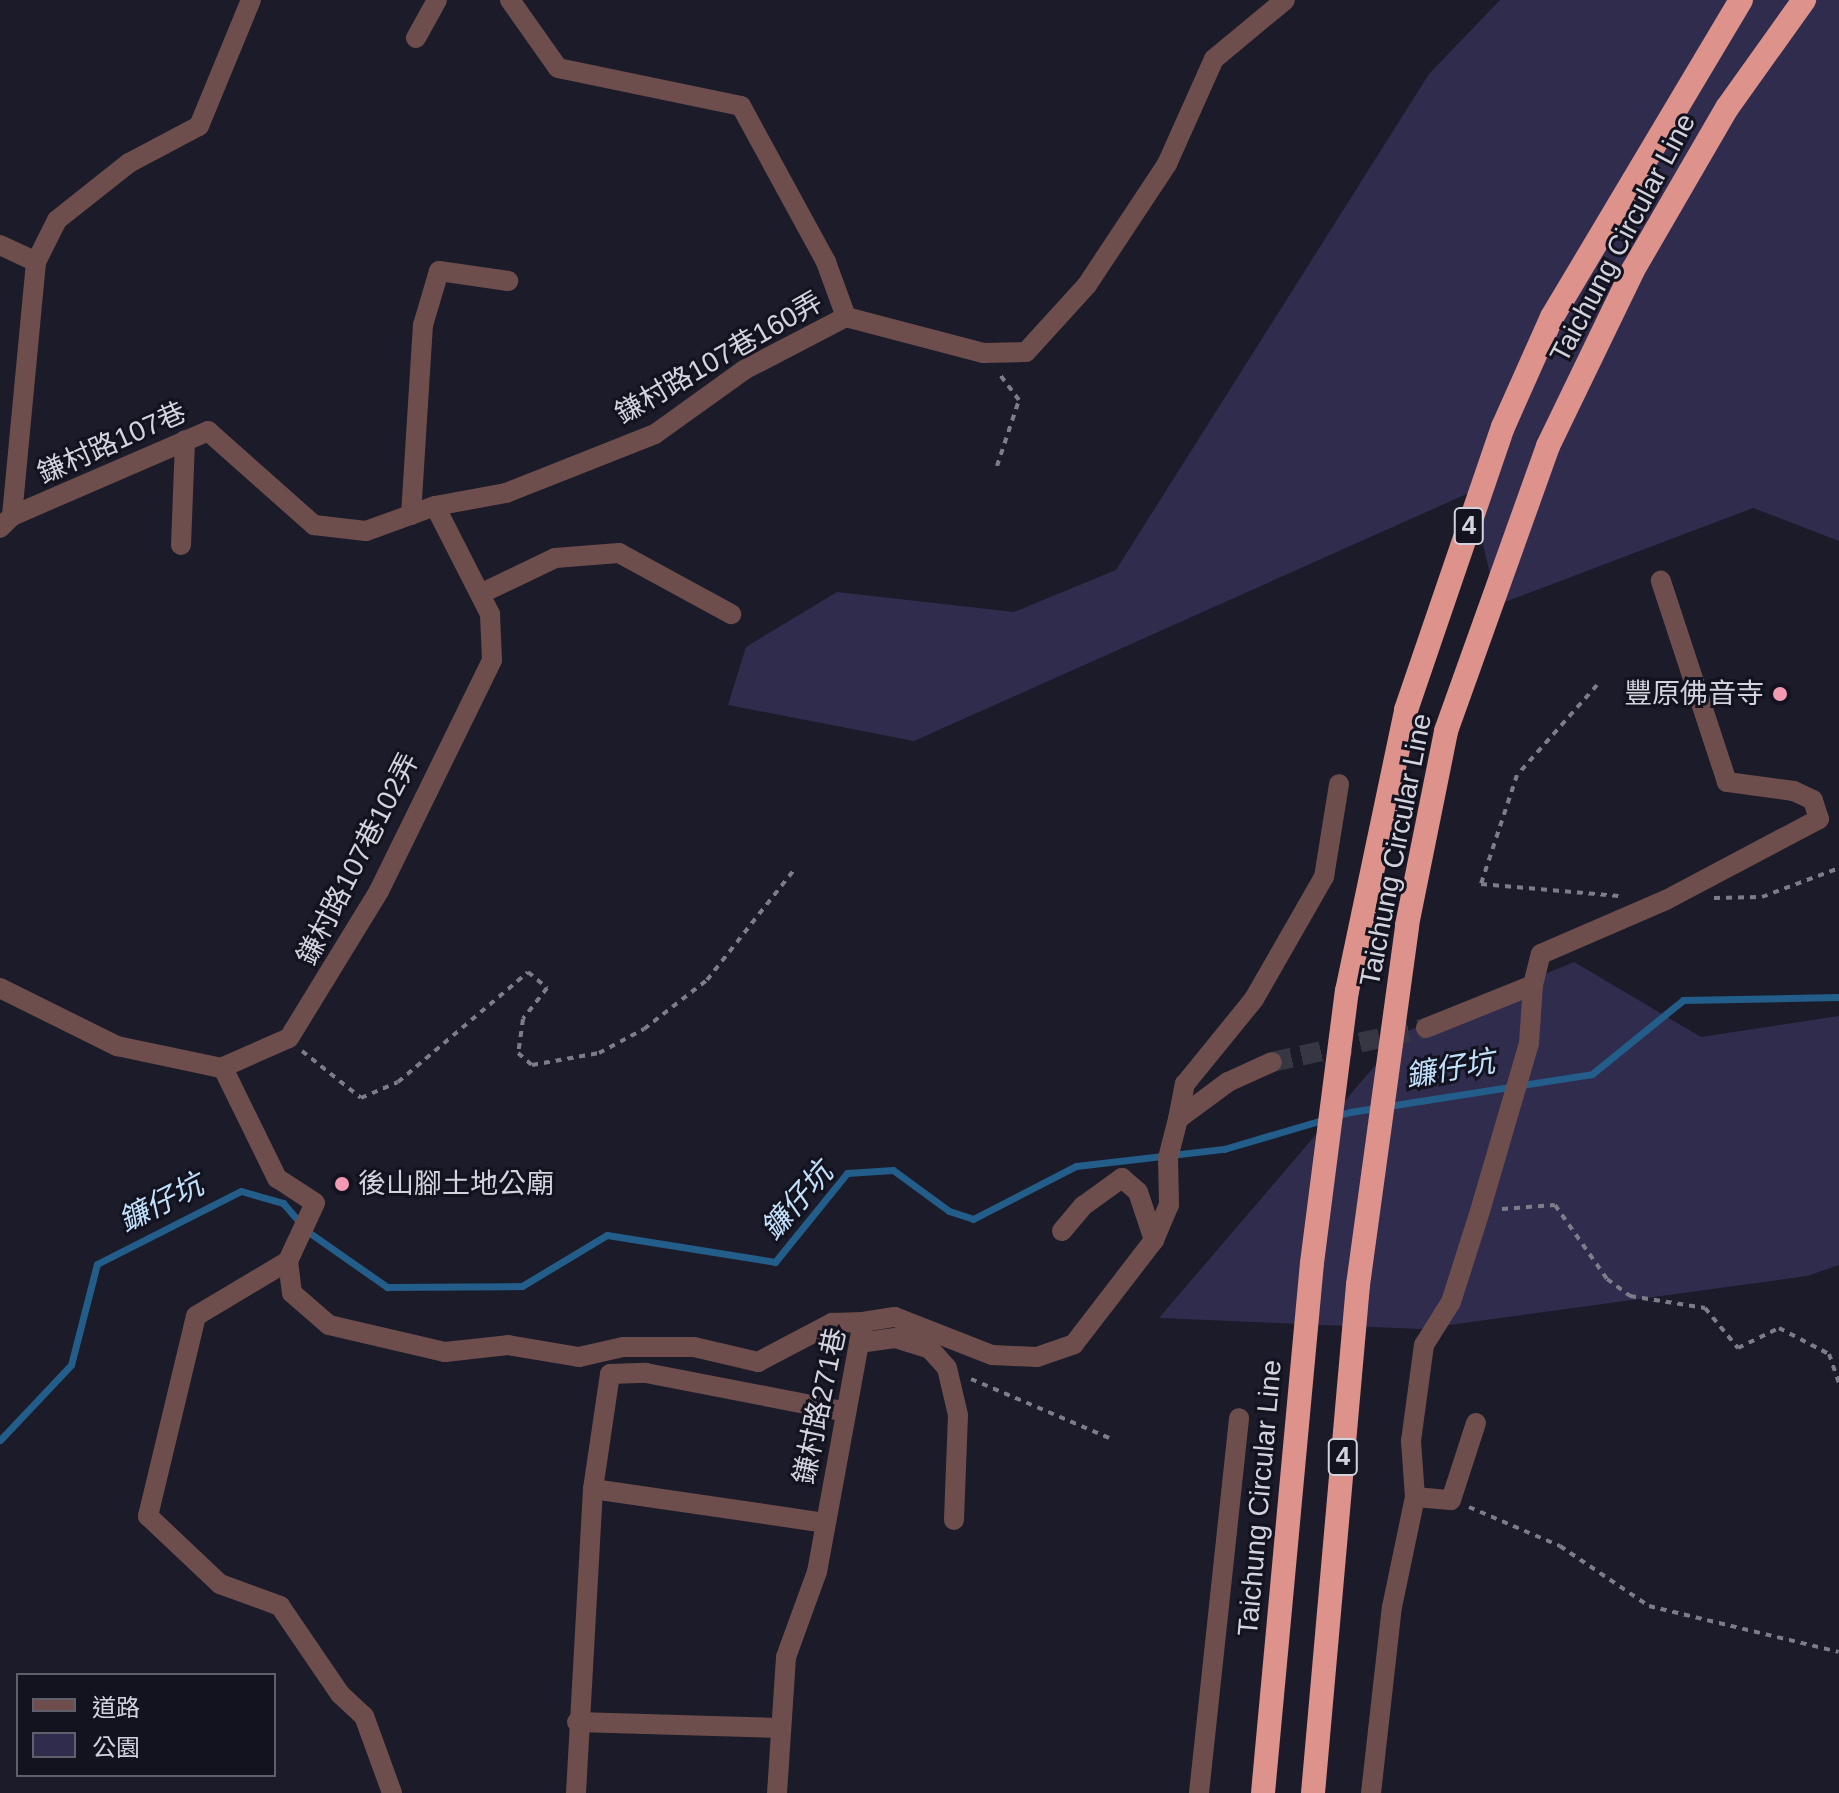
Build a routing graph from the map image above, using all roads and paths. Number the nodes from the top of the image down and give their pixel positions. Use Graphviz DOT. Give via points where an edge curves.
graph roads {
  1 [pos="251,0"];
  2 [pos="437,0"];
  3 [pos="510,0"];
  4 [pos="1285,0"];
  5 [pos="1741,0"];
  6 [pos="1804,0"];
  7 [pos="416,38"];
  8 [pos="0,245"];
  9 [pos="36,262"];
  10 [pos="508,281"];
  11 [pos="846,317"];
  12 [pos="983,353"];
  13 [pos="185,440"];
  14 [pos="997,466"];
  15 [pos="435,506"];
  16 [pos="411,515"];
  17 [pos="6,522"];
  18 [pos="181,545"];
  19 [pos="1661,581"];
  20 [pos="480,594"];
  21 [pos="731,614"];
  22 [pos="1597,685"];
  23 [pos="1339,784"];
  24 [pos="793,871"];
  25 [pos="1481,884"];
  26 [pos="1533,985"];
  27 [pos="0,988"];
  28 [pos="1426,1028"];
  29 [pos="289,1038"];
  30 [pos="1272,1062"];
  31 [pos="223,1068"];
  32 [pos="1178,1119"];
  33 [pos="1480,1211"];
  34 [pos="1062,1231"];
  35 [pos="1154,1240"];
  36 [pos="288,1261"];
  37 [pos="863,1322"];
  38 [pos="859,1343"];
  39 [pos="947,1368"];
  40 [pos="1839,1383"];
  41 [pos="846,1412"];
  42 [pos="1239,1418"];
  43 [pos="1476,1423"];
  44 [pos="1114,1440"];
  45 [pos="593,1489"];
  46 [pos="1415,1497"];
  47 [pos="1451,1500"];
  48 [pos="954,1520"];
  49 [pos="825,1523"];
  50 [pos="1839,1652"];
  51 [pos="577,1722"];
  52 [pos="778,1728"];
  53 [pos="392,1793"];
  54 [pos="576,1793"];
  55 [pos="777,1793"];
  56 [pos="1199,1793"];
  57 [pos="1263,1793"];
  58 [pos="1313,1793"];
  59 [pos="1371,1793"];
  1 -- 9 [label="lane, 鎌村路107巷" via="199,126 129,163 57,220"];
  2 -- 7 [label="lane"];
  3 -- 11 [label="lane" via="558,68 741,106 826,262"];
  4 -- 12 [label="lane, 鎌村路107巷160弄" via="1214,59 1167,164 1087,285 1026,352"];
  5 -- 57 [label="highway, Taichung Circular Line / 4" via="1552,317 1503,427 1406,710 1347,991"];
  6 -- 58 [label="highway, Taichung Circular Line / 4" via="1727,108 1633,270 1548,446 1446,731 1384,1091 1358,1285"];
  8 -- 9 [label="lane"];
  9 -- 17 [label="lane, 鎌村路107巷"];
  10 -- 16 [label="lane" via="439,271 423,325"];
  11 -- 12 [label="lane, 鎌村路107巷160弄"];
  11 -- 15 [label="lane, 鎌村路107巷160弄" via="744,370 655,434 506,493"];
  12 -- 14 [label="path" via="1019,400"];
  13 -- 16 [label="lane, 鎌村路107巷" via="208,431 314,525 366,531"];
  13 -- 17 [label="lane, 鎌村路107巷"];
  13 -- 18 [label="lane"];
  15 -- 16 [label="lane, 鎌村路107巷"];
  15 -- 20 [label="lane, 鎌村路107巷102弄"];
  19 -- 26 [label="lane" via="1727,782 1794,791 1813,800 1819,819 1666,900 1541,954"];
  20 -- 21 [label="lane" via="555,558 619,553"];
  20 -- 29 [label="lane, 鎌村路107巷102弄" via="490,614 485,683 339,965"];
  22 -- 25 [label="path" via="1517,775"];
  23 -- 32 [label="lane, 鎌村路271巷" via="1324,877 1254,999 1185,1084"];
  24 -- 29 [label="path" via="707,980 644,1029 599,1053 532,1065 518,1053 523,1019 547,988 528,972 398,1082 361,1098"];
  26 -- 28 [label="lane"];
  26 -- 33 [label="lane" via="1529,1043"];
  27 -- 31 [label="lane" via="117,1046"];
  29 -- 31 [label="lane"];
  30 -- 32 [label="lane" via="1228,1082"];
  31 -- 36 [label="lane" via="277,1178 315,1203"];
  32 -- 35 [label="lane, 鎌村路271巷" via="1168,1158 1169,1205"];
  33 -- 40 [label="path" via="1555,1205 1607,1279 1630,1296 1705,1308 1738,1348 1779,1328 1829,1354"];
  33 -- 46 [label="lane" via="1451,1302 1424,1345 1411,1441"];
  34 -- 35 [label="lane" via="1083,1206 1122,1178 1138,1192"];
  35 -- 37 [label="lane, 鎌村路271巷" via="1074,1344 1037,1357 992,1355 895,1317"];
  36 -- 37 [label="lane" via="292,1293 329,1325 445,1352 508,1345 579,1357 623,1347 694,1347 758,1362 832,1323"];
  36 -- 53 [label="lane" via="196,1316 148,1516 220,1584 280,1606 340,1694 364,1716"];
  37 -- 38 [label="lane, 鎌村路271巷"];
  38 -- 39 [label="lane" via="895,1338 930,1349"];
  38 -- 41 [label="lane, 鎌村路271巷"];
  39 -- 44 [label="path"];
  39 -- 48 [label="lane" via="958,1415"];
  41 -- 45 [label="lane" via="646,1373 610,1374"];
  41 -- 49 [label="lane, 鎌村路271巷"];
  42 -- 56 [label="lane"];
  43 -- 47 [label="lane"];
  45 -- 49 [label="lane"];
  45 -- 51 [label="lane"];
  46 -- 47 [label="lane"];
  46 -- 59 [label="lane" via="1392,1607"];
  47 -- 50 [label="path" via="1560,1546 1649,1606"];
  49 -- 52 [label="lane, 鎌村路271巷" via="817,1572 786,1657"];
  51 -- 52 [label="lane"];
  51 -- 54 [label="lane"];
  52 -- 55 [label="lane, 鎌村路271巷"];
}
